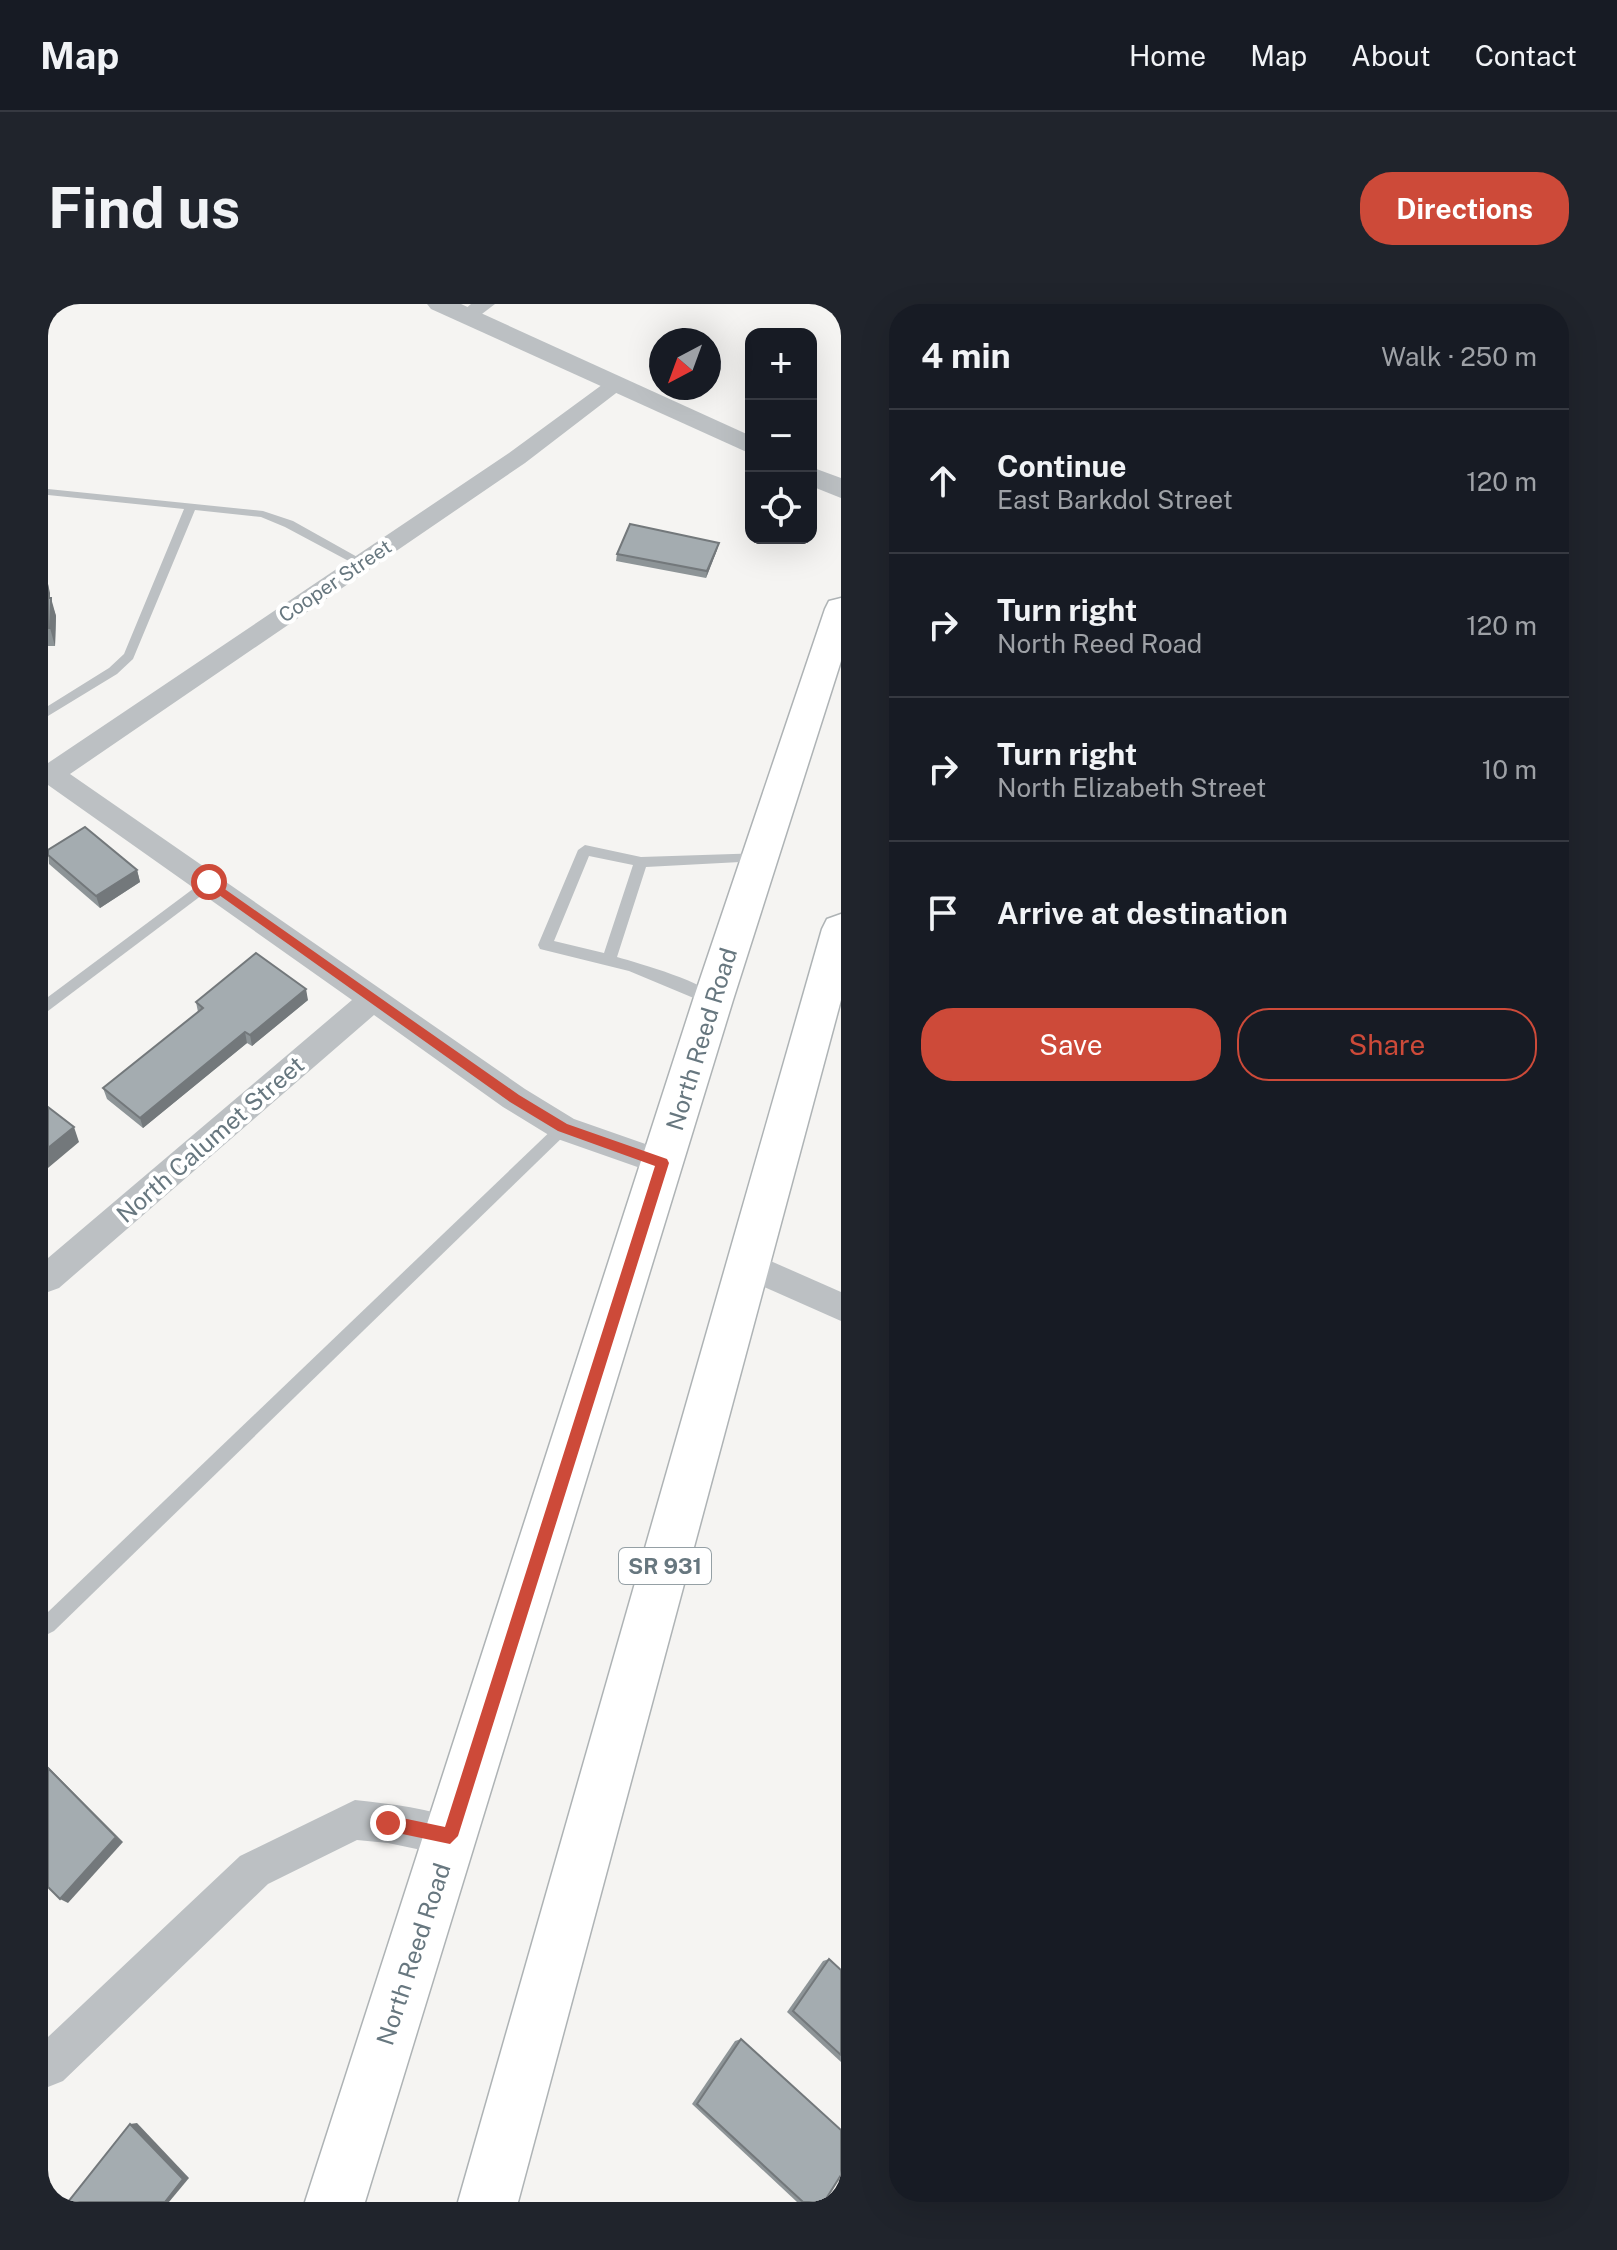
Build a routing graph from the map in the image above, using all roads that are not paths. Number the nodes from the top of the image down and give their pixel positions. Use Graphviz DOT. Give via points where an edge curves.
graph roads {
  1 [pos="440,304"];
  2 [pos="476,310"];
  3 [pos="617,383"];
  4 [pos="745,443"];
  5 [pos="817,478"];
  6 [pos="841,489"];
  7 [pos="48,492"];
  8 [pos="190,508"];
  9 [pos="362,563"];
  10 [pos="841,609"];
  11 [pos="48,712"];
  12 [pos="49,775"];
  13 [pos="759,856"];
  14 [pos="641,862"];
  15 [pos="209,882"];
  16 [pos="841,929"];
  17 [pos="609,959"];
  18 [pos="372,1000"];
  19 [pos="713,1000"];
  20 [pos="48,1005"];
  21 [pos="563,1128"];
  22 [pos="663,1163"];
  23 [pos="748,1265"];
  24 [pos="48,1278"];
  25 [pos="841,1307"];
  26 [pos="48,1625"];
  27 [pos="450,1836"];
  28 [pos="48,2066"];
  29 [pos="335,2202"];
  30 [pos="488,2202"];
  1 -- 2 [label="street"];
  2 -- 3 [label="street"];
  3 -- 4 [label="street"];
  3 -- 9 [label="street, Cooper Street"];
  5 -- 6 [label="street"];
  7 -- 8 [label="lane"];
  8 -- 9 [label="lane" via="263,514"];
  8 -- 11 [label="lane" via="129,656"];
  9 -- 12 [label="street, Cooper Street"];
  10 -- 13 [label="main road, North Reed Road"];
  12 -- 15 [label="street"];
  13 -- 14 [label="lane"];
  13 -- 19 [label="main road, North Reed Road"];
  14 -- 17 [label="lane"];
  14 -- 17 [label="lane" via="585,850 545,945"];
  15 -- 18 [label="street"];
  15 -- 20 [label="lane"];
  16 -- 23 [label="main road, SR 931"];
  17 -- 19 [label="lane" via="667,976"];
  18 -- 21 [label="street"];
  18 -- 24 [label="street, North Calumet Street"];
  19 -- 22 [label="main road, North Reed Road"];
  21 -- 22 [label="street"];
  21 -- 26 [label="lane"];
  22 -- 27 [label="main road, North Reed Road"];
  23 -- 25 [label="street"];
  23 -- 30 [label="main road, SR 931"];
  27 -- 28 [label="street" via="355,1820 254,1870"];
  27 -- 29 [label="main road, North Reed Road"];
}
